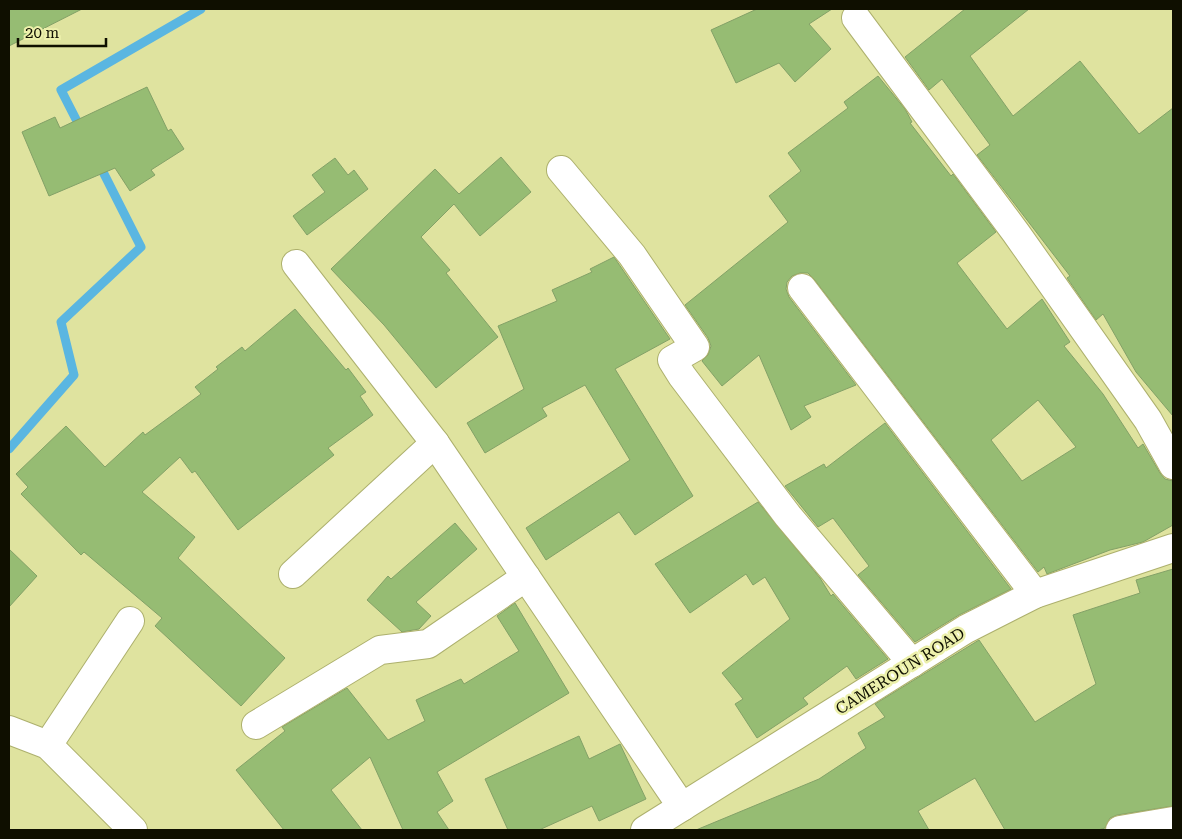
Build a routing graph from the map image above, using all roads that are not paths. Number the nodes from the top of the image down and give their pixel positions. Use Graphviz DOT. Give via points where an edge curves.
graph roads {
  1 [pos="856,18"];
  2 [pos="561,170"];
  3 [pos="296,264"];
  4 [pos="802,288"];
  5 [pos="435,442"];
  6 [pos="1173,465"];
  7 [pos="1173,548"];
  8 [pos="293,574"];
  9 [pos="526,577"];
  10 [pos="1036,594"];
  11 [pos="130,621"];
  12 [pos="912,663"];
  13 [pos="256,726"];
  14 [pos="9,730"];
  15 [pos="48,745"];
  16 [pos="682,807"];
  17 [pos="1173,820"];
  18 [pos="132,830"];
  19 [pos="645,830"];
  20 [pos="1120,830"];
  1 -- 6 [label="street" via="1016,233 1148,420"];
  2 -- 12 [label="street" via="632,255 695,347 672,360 682,376 788,516"];
  3 -- 5 [label="street"];
  4 -- 10 [label="street"];
  5 -- 8 [label="street"];
  5 -- 9 [label="street"];
  7 -- 10 [label="street, CAMEROUN ROAD"];
  9 -- 13 [label="street" via="428,644 380,650"];
  9 -- 16 [label="street"];
  10 -- 12 [label="street, CAMEROUN ROAD" via="966,629"];
  11 -- 15 [label="street"];
  12 -- 16 [label="street, CAMEROUN ROAD"];
  14 -- 15 [label="street"];
  15 -- 18 [label="street"];
  16 -- 19 [label="street, CAMEROUN ROAD"];
  17 -- 20 [label="street"];
}
